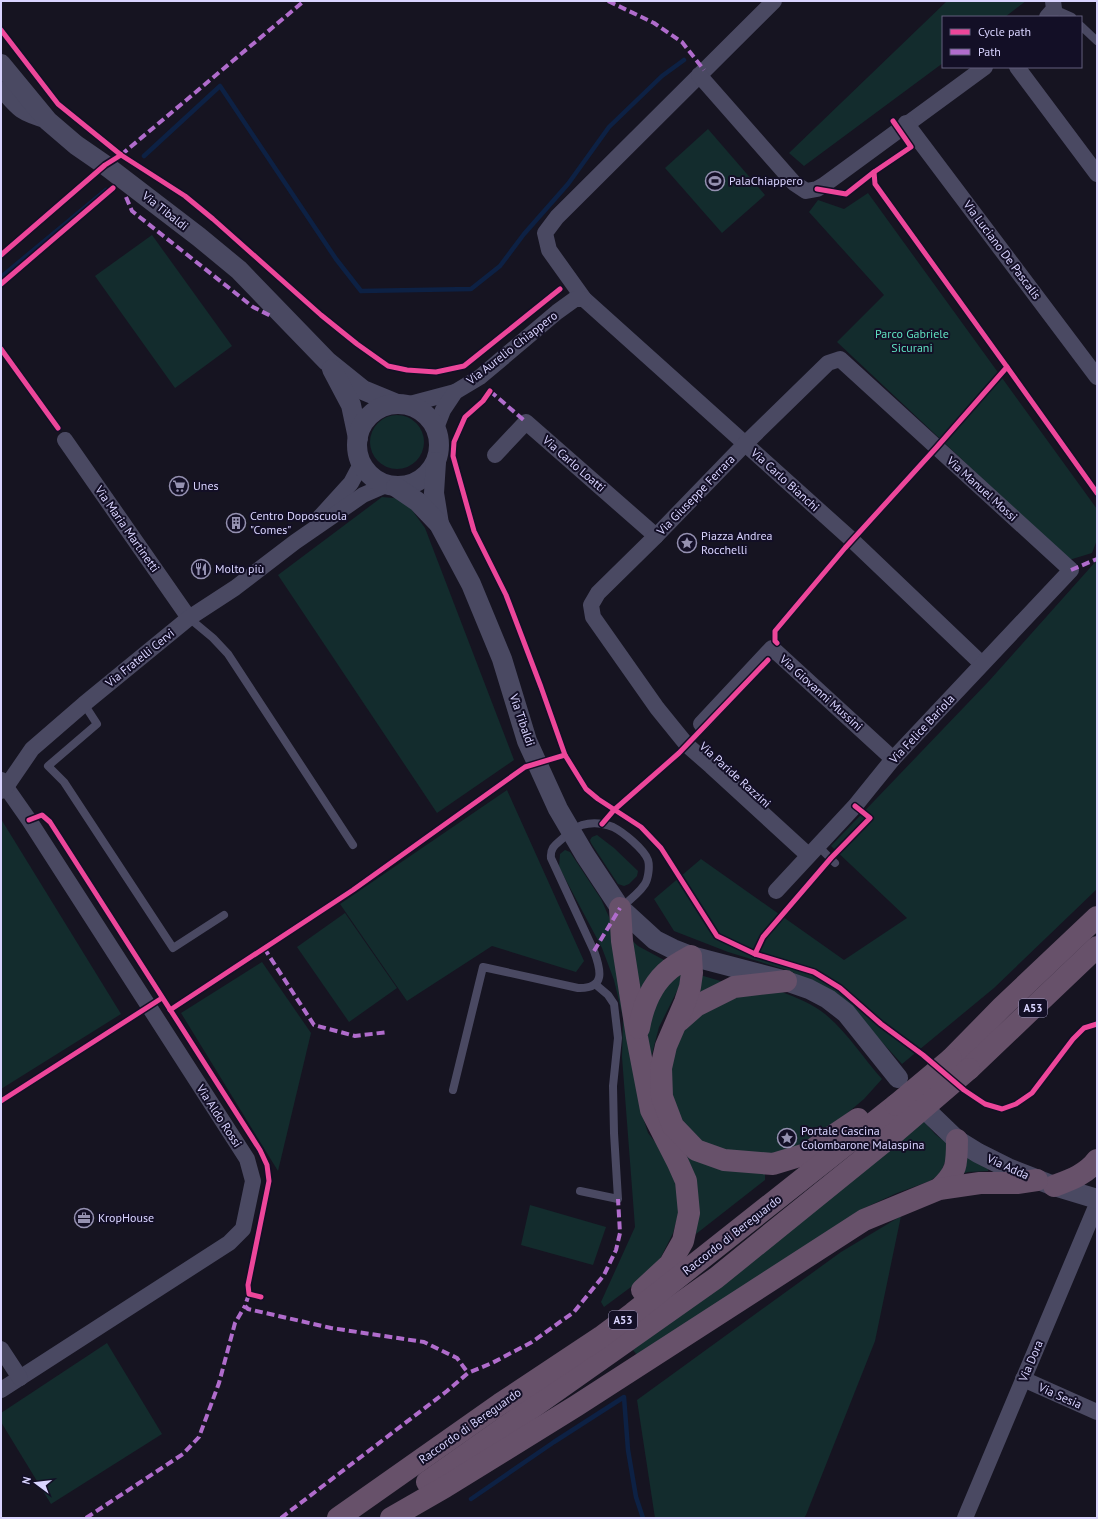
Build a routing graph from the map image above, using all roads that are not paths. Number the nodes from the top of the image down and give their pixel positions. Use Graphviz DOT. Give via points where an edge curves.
graph roads {
  1 [pos="774,1"];
  2 [pos="1051,9"];
  3 [pos="1069,16"];
  4 [pos="1082,27"];
  5 [pos="1097,41"];
  6 [pos="1,64"];
  7 [pos="984,68"];
  8 [pos="1018,68"];
  9 [pos="699,76"];
  10 [pos="1,89"];
  11 [pos="48,121"];
  12 [pos="906,123"];
  13 [pos="1097,174"];
  14 [pos="584,299"];
  15 [pos="840,359"];
  16 [pos="327,361"];
  17 [pos="1097,378"];
  18 [pos="455,392"];
  19 [pos="401,404"];
  20 [pos="436,428"];
  21 [pos="358,438"];
  22 [pos="65,440"];
  23 [pos="744,445"];
  24 [pos="496,455"];
  25 [pos="436,462"];
  26 [pos="361,464"];
  27 [pos="391,486"];
  28 [pos="439,524"];
  29 [pos="656,536"];
  30 [pos="295,542"];
  31 [pos="1071,570"];
  32 [pos="591,605"];
  33 [pos="189,618"];
  34 [pos="982,664"];
  35 [pos="84,704"];
  36 [pos="701,724"];
  37 [pos="893,759"];
  38 [pos="3,786"];
  39 [pos="571,832"];
  40 [pos="353,845"];
  41 [pos="812,850"];
  42 [pos="835,863"];
  43 [pos="776,891"];
  44 [pos="620,908"];
  45 [pos="224,915"];
  46 [pos="1097,917"];
  47 [pos="1097,947"];
  48 [pos="691,956"];
  49 [pos="786,980"];
  50 [pos="596,984"];
  51 [pos="675,1025"];
  52 [pos="637,1037"];
  53 [pos="955,1060"];
  54 [pos="453,1090"];
  55 [pos="894,1093"];
  56 [pos="931,1115"];
  57 [pos="957,1140"];
  58 [pos="1097,1160"];
  59 [pos="1046,1183"];
  60 [pos="938,1189"];
  61 [pos="580,1191"];
  62 [pos="1097,1199"];
  63 [pos="1097,1204"];
  64 [pos="1,1349"];
  65 [pos="20,1378"];
  66 [pos="1023,1379"];
  67 [pos="1,1390"];
  68 [pos="500,1404"];
  69 [pos="1097,1412"];
  70 [pos="338,1518"];
  71 [pos="375,1518"];
  72 [pos="391,1518"];
  73 [pos="965,1518"];
  1 -- 9 [label="street"];
  2 -- 3 [label="lane"];
  4 -- 5 [label="lane"];
  6 -- 11 [label="street, Via Tibaldi"];
  7 -- 12 [label="street"];
  8 -- 13 [label="street"];
  9 -- 12 [label="street" via="794,183 806,191 820,187"];
  9 -- 14 [label="street, Via Carlo Bianchi" via="557,217 545,233 549,250"];
  10 -- 11 [label="street" via="15,107 28,115"];
  11 -- 16 [label="street, Via Tibaldi" via="238,270"];
  12 -- 17 [label="street, Via Luciano De Pascalis"];
  14 -- 18 [label="street, Via Aurelio Chiappero" via="575,299 480,376"];
  14 -- 23 [label="street, Via Carlo Bianchi"];
  15 -- 23 [label="street, Via Giuseppe Ferrara" via="828,363"];
  15 -- 31 [label="street, Via Manuel Mossi"];
  16 -- 19 [label="street, Via Tibaldi" via="363,390"];
  16 -- 21 [label="street, Via Tibaldi" via="351,405"];
  18 -- 19 [label="street"];
  18 -- 20 [label="street, Via Aurelio Chiappero" via="443,410"];
  19 -- 20 [label="street" via="416,408 426,415"];
  19 -- 21 [label="street" via="383,407 371,414 362,425"];
  20 -- 25 [label="street" via="439,445"];
  21 -- 26 [label="street" via="357,451"];
  22 -- 33 [label="street, Via Maria Martinetti"];
  23 -- 29 [label="street, Via Giuseppe Ferrara"];
  23 -- 34 [label="street, Via Carlo Bianchi" via="852,540"];
  24 -- 29 [label="street, Via Carlo Loatti" via="526,422"];
  25 -- 27 [label="street" via="419,481"];
  25 -- 28 [label="street, Via Tibaldi" via="434,493"];
  26 -- 27 [label="street" via="371,477"];
  26 -- 30 [label="street, Via Fratelli Cervi" via="351,483"];
  27 -- 28 [label="street, Via Tibaldi" via="418,502"];
  27 -- 30 [label="street, Via Fratelli Cervi" via="363,495"];
  28 -- 39 [label="street, Via Tibaldi" via="471,584 502,659 527,741"];
  29 -- 32 [label="street, Via Giuseppe Ferrara" via="598,593"];
  30 -- 33 [label="street, Via Fratelli Cervi" via="235,588"];
  31 -- 34 [label="street, Via Felice Bariola"];
  32 -- 41 [label="street, Via Paride Razzini" via="593,617 687,746"];
  33 -- 35 [label="street, Via Fratelli Cervi"];
  33 -- 40 [label="lane" via="228,654"];
  34 -- 37 [label="street, Via Felice Bariola"];
  35 -- 38 [label="street, Via Fratelli Cervi" via="32,749"];
  35 -- 45 [label="lane" via="97,724 48,766 64,782 173,948"];
  36 -- 37 [label="street, Via Giovanni Mussini" via="772,648"];
  37 -- 41 [label="street, Via Felice Bariola" via="855,806"];
  38 -- 65 [label="street, Via Aldo Rossi" via="33,827 247,1159 253,1181 243,1229 229,1243"];
  39 -- 44 [label="street, Via Tibaldi"];
  39 -- 44 [label="lane" via="581,825 591,824 614,828 639,848 648,860 645,884"];
  39 -- 50 [label="lane" via="553,846 551,858 598,963 600,975"];
  41 -- 42 [label="lane"];
  41 -- 43 [label="street, Via Felice Bariola"];
  44 -- 48 [label="street, Via Tibaldi" via="655,940"];
  44 -- 52 [label="highway" via="622,940"];
  46 -- 53 [label="highway, Raccordo di Bereguardo / A53" via="1002,1007"];
  47 -- 53 [label="highway, Raccordo di Bereguardo / A53"];
  48 -- 49 [label="street, Via Tibaldi"];
  48 -- 51 [label="highway" via="690,987"];
  48 -- 52 [label="highway" via="670,969 655,984 646,1000"];
  49 -- 51 [label="highway" via="734,987 696,1006"];
  49 -- 55 [label="street" via="809,989 846,1013"];
  50 -- 54 [label="lane" via="578,988 483,967"];
  50 -- 61 [label="lane" via="614,1004 618,1038 613,1086 618,1199"];
  51 -- 55 [label="highway" via="666,1046 661,1068 662,1097 673,1126 696,1150 724,1160 773,1164 806,1154"];
  52 -- 68 [label="highway" via="651,1110 686,1181 690,1213 683,1241 670,1264 624,1306"];
  53 -- 55 [label="highway, Raccordo di Bereguardo / A53, bridge"];
  53 -- 71 [label="highway, Raccordo di Bereguardo / A53, bridge" via="884,1142 716,1278"];
  55 -- 68 [label="highway, Raccordo di Bereguardo / A53" via="633,1313"];
  56 -- 57 [label="street, Via Adda"];
  57 -- 59 [label="street, Via Adda" via="1008,1168"];
  57 -- 60 [label="highway" via="956,1166 950,1178"];
  58 -- 59 [label="highway" via="1092,1167 1073,1180"];
  59 -- 60 [label="highway" via="980,1183"];
  59 -- 62 [label="street, Via Adda"];
  60 -- 72 [label="highway" via="864,1220 576,1406"];
  63 -- 66 [label="street, Via Dora"];
  64 -- 65 [label="street"];
  65 -- 67 [label="street, Via Aldo Rossi"];
  66 -- 69 [label="street, Via Sesia"];
  66 -- 73 [label="street, Via Dora"];
  68 -- 70 [label="highway, Raccordo di Bereguardo / A53"];
}
